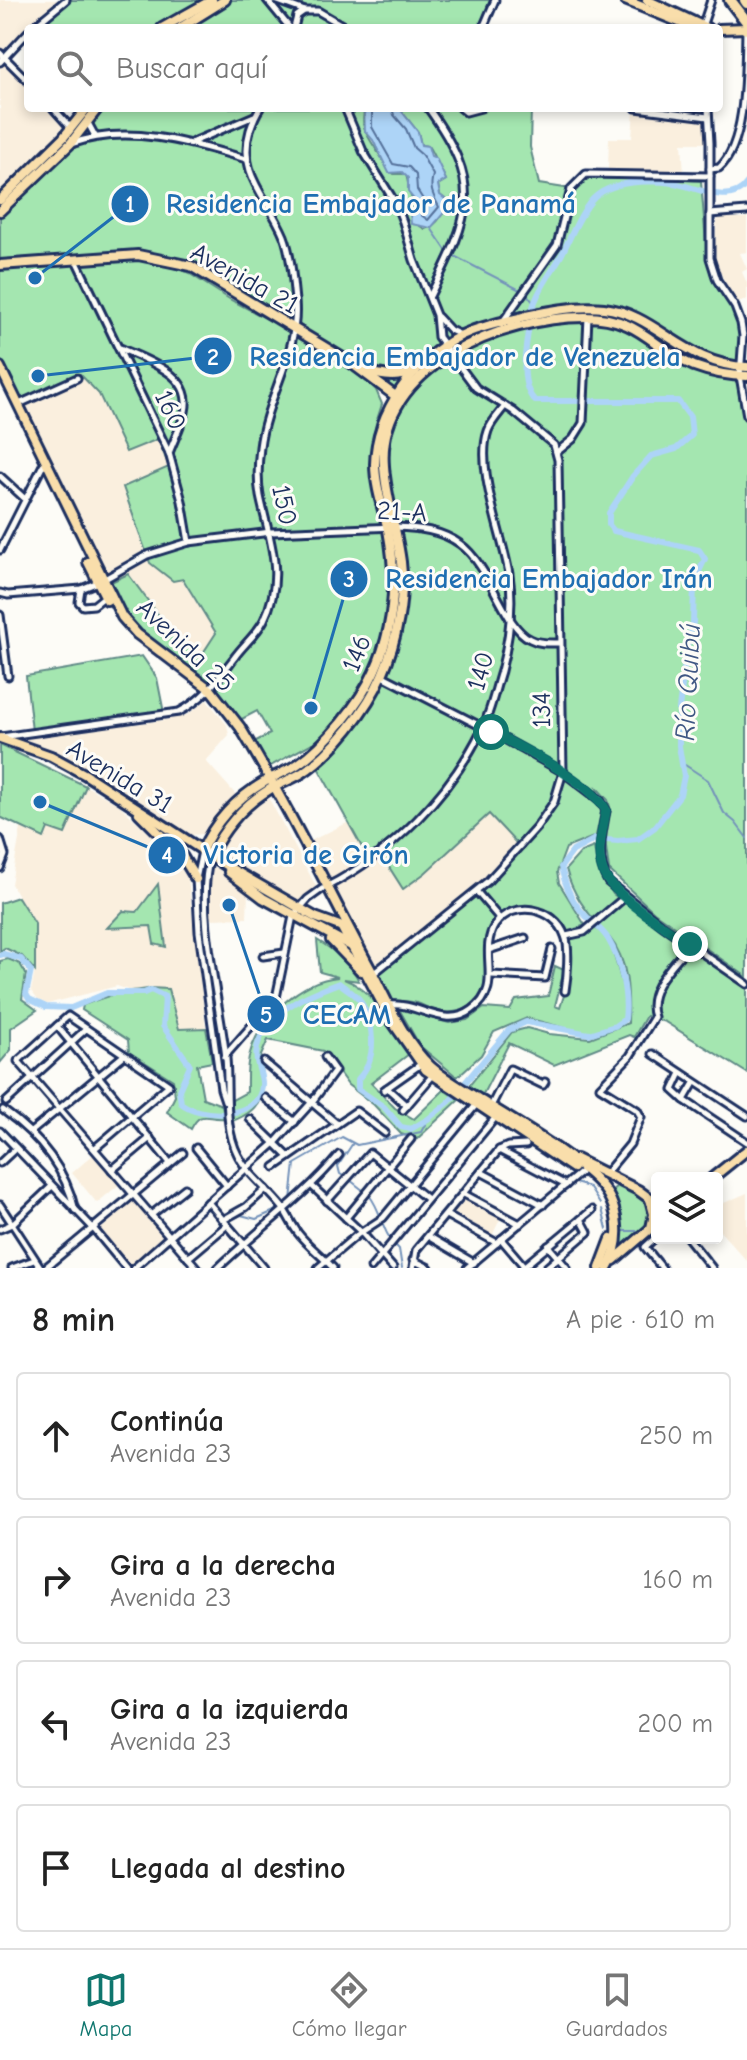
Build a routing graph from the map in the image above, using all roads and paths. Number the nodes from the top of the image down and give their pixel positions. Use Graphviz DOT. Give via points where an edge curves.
graph roads {
  1 [pos="66,0"];
  2 [pos="212,0"];
  3 [pos="225,0"];
  4 [pos="267,0"];
  5 [pos="275,0"];
  6 [pos="495,0"];
  7 [pos="625,0"];
  8 [pos="647,0"];
  9 [pos="711,0"];
  10 [pos="730,0"];
  11 [pos="305,11"];
  12 [pos="37,24"];
  13 [pos="169,24"];
  14 [pos="186,24"];
  15 [pos="288,24"];
  16 [pos="294,24"];
  17 [pos="340,24"];
  18 [pos="485,24"];
  19 [pos="693,24"];
  20 [pos="695,24"];
  21 [pos="702,24"];
  22 [pos="746,24"];
  23 [pos="723,28"];
  24 [pos="24,36"];
  25 [pos="2,57"];
  26 [pos="24,77"];
  27 [pos="57,112"];
  28 [pos="86,112"];
  29 [pos="93,112"];
  30 [pos="257,112"];
  31 [pos="347,112"];
  32 [pos="430,112"];
  33 [pos="668,112"];
  34 [pos="708,112"];
  35 [pos="255,115"];
  36 [pos="708,117"];
  37 [pos="84,120"];
  38 [pos="75,131"];
  39 [pos="95,136"];
  40 [pos="66,141"];
  41 [pos="191,143"];
  42 [pos="246,159"];
  43 [pos="710,172"];
  44 [pos="0,200"];
  45 [pos="0,211"];
  46 [pos="747,211"];
  47 [pos="710,214"];
  48 [pos="725,214"];
  49 [pos="747,218"];
  50 [pos="76,260"];
  51 [pos="0,265"];
  52 [pos="429,297"];
  53 [pos="549,315"];
  54 [pos="588,317"];
  55 [pos="510,323"];
  56 [pos="440,325"];
  57 [pos="296,329"];
  58 [pos="461,336"];
  59 [pos="438,337"];
  60 [pos="119,348"];
  61 [pos="447,350"];
  62 [pos="430,359"];
  63 [pos="351,363"];
  64 [pos="0,367"];
  65 [pos="419,370"];
  66 [pos="744,371"];
  67 [pos="0,377"];
  68 [pos="77,378"];
  69 [pos="379,384"];
  70 [pos="399,398"];
  71 [pos="18,404"];
  72 [pos="505,406"];
  73 [pos="386,411"];
  74 [pos="747,416"];
  75 [pos="384,428"];
  76 [pos="557,452"];
  77 [pos="169,453"];
  78 [pos="43,465"];
  79 [pos="0,476"];
  80 [pos="24,498"];
  81 [pos="391,528"];
  82 [pos="271,532"];
  83 [pos="189,542"];
  84 [pos="0,550"];
  85 [pos="100,581"];
  86 [pos="81,589"];
  87 [pos="0,593"];
  88 [pos="105,596"];
  89 [pos="0,615"];
  90 [pos="511,618"];
  91 [pos="560,643"];
  92 [pos="378,674"];
  93 [pos="8,676"];
  94 [pos="209,692"];
  95 [pos="483,728"];
  96 [pos="0,738"];
  97 [pos="563,772"];
  98 [pos="270,784"];
  99 [pos="124,799"];
  100 [pos="230,808"];
  101 [pos="236,817"];
  102 [pos="209,834"];
  103 [pos="0,839"];
  104 [pos="187,841"];
  105 [pos="209,855"];
  106 [pos="0,868"];
  107 [pos="196,879"];
  108 [pos="324,888"];
  109 [pos="477,892"];
  110 [pos="625,897"];
  111 [pos="299,908"];
  112 [pos="293,916"];
  113 [pos="500,919"];
  114 [pos="342,926"];
  115 [pos="322,932"];
  116 [pos="351,932"];
  117 [pos="566,936"];
  118 [pos="525,938"];
  119 [pos="690,944"];
  120 [pos="352,947"];
  121 [pos="552,949"];
  122 [pos="488,951"];
  123 [pos="284,953"];
  124 [pos="263,956"];
  125 [pos="369,973"];
  126 [pos="214,975"];
  127 [pos="492,975"];
  128 [pos="205,977"];
  129 [pos="747,984"];
  130 [pos="565,991"];
  131 [pos="378,996"];
  132 [pos="390,1005"];
  133 [pos="57,1026"];
  134 [pos="86,1029"];
  135 [pos="71,1043"];
  136 [pos="653,1054"];
  137 [pos="123,1056"];
  138 [pos="225,1057"];
  139 [pos="325,1057"];
  140 [pos="217,1059"];
  141 [pos="264,1062"];
  142 [pos="421,1064"];
  143 [pos="681,1073"];
  144 [pos="433,1075"];
  145 [pos="98,1076"];
  146 [pos="33,1079"];
  147 [pos="545,1082"];
  148 [pos="694,1083"];
  149 [pos="452,1085"];
  150 [pos="466,1095"];
  151 [pos="265,1098"];
  152 [pos="684,1100"];
  153 [pos="6,1102"];
  154 [pos="312,1102"];
  155 [pos="476,1105"];
  156 [pos="227,1106"];
  157 [pos="490,1107"];
  158 [pos="59,1109"];
  159 [pos="3,1110"];
  160 [pos="747,1116"];
  161 [pos="132,1117"];
  162 [pos="495,1118"];
  163 [pos="250,1119"];
  164 [pos="295,1122"];
  165 [pos="337,1124"];
  166 [pos="385,1130"];
  167 [pos="0,1131"];
  168 [pos="31,1132"];
  169 [pos="150,1138"];
  170 [pos="411,1139"];
  171 [pos="747,1142"];
  172 [pos="275,1143"];
  173 [pos="526,1145"];
  174 [pos="16,1148"];
  175 [pos="196,1148"];
  176 [pos="94,1149"];
  177 [pos="499,1150"];
  178 [pos="747,1150"];
  179 [pos="183,1153"];
  180 [pos="560,1153"];
  181 [pos="339,1155"];
  182 [pos="289,1157"];
  183 [pos="0,1163"];
  184 [pos="170,1163"];
  185 [pos="275,1167"];
  186 [pos="247,1168"];
  187 [pos="388,1168"];
  188 [pos="112,1170"];
  189 [pos="481,1172"];
  190 [pos="720,1172"];
  191 [pos="580,1173"];
  192 [pos="606,1173"];
  193 [pos="618,1180"];
  194 [pos="410,1185"];
  195 [pos="566,1185"];
  196 [pos="227,1186"];
  197 [pos="51,1187"];
  198 [pos="313,1187"];
  199 [pos="185,1188"];
  200 [pos="266,1189"];
  201 [pos="604,1193"];
  202 [pos="133,1194"];
  203 [pos="464,1194"];
  204 [pos="427,1199"];
  205 [pos="651,1199"];
  206 [pos="327,1201"];
  207 [pos="208,1202"];
  208 [pos="357,1204"];
  209 [pos="0,1205"];
  210 [pos="543,1205"];
  211 [pos="283,1208"];
  212 [pos="592,1210"];
  213 [pos="75,1211"];
  214 [pos="151,1215"];
  215 [pos="446,1215"];
  216 [pos="346,1218"];
  217 [pos="581,1219"];
  218 [pos="225,1223"];
  219 [pos="12,1224"];
  220 [pos="520,1224"];
  221 [pos="355,1226"];
  222 [pos="93,1228"];
  223 [pos="0,1229"];
  224 [pos="361,1232"];
  225 [pos="651,1232"];
  226 [pos="169,1236"];
  227 [pos="428,1236"];
  228 [pos="651,1236"];
  229 [pos="499,1241"];
  230 [pos="243,1244"];
  231 [pos="693,1244"];
  232 [pos="548,1246"];
  233 [pos="381,1254"];
  234 [pos="558,1257"];
  235 [pos="188,1258"];
  236 [pos="34,1260"];
  237 [pos="413,1260"];
  238 [pos="326,1261"];
  239 [pos="474,1263"];
  240 [pos="609,1265"];
  241 [pos="524,1267"];
  242 [pos="12,1268"];
  243 [pos="43,1268"];
  244 [pos="126,1268"];
  245 [pos="134,1268"];
  246 [pos="197,1268"];
  247 [pos="218,1268"];
  248 [pos="264,1268"];
  249 [pos="318,1268"];
  250 [pos="333,1268"];
  251 [pos="371,1268"];
  252 [pos="393,1268"];
  253 [pos="413,1268"];
  254 [pos="429,1268"];
  255 [pos="467,1268"];
  256 [pos="546,1268"];
  257 [pos="567,1268"];
  258 [pos="600,1268"];
  259 [pos="662,1268"];
  260 [pos="712,1268"];
  1 -- 12 [label="street"];
  2 -- 13 [label="main road"];
  3 -- 14 [label="main road"];
  4 -- 15 [label="street"];
  5 -- 11 [label="street"];
  6 -- 18 [label="street"];
  7 -- 19 [label="main road"];
  8 -- 20 [label="main road"];
  9 -- 21 [label="street"];
  10 -- 22 [label="highway"];
  11 -- 16 [label="street"];
  11 -- 17 [label="street" via="318,11"];
  22 -- 23 [label="main road"];
  22 -- 43 [label="street" via="744,123 732,156"];
  24 -- 25 [label="street"];
  25 -- 26 [label="street"];
  27 -- 38 [label="street"];
  28 -- 37 [label="main road"];
  29 -- 37 [label="main road"];
  30 -- 35 [label="street"];
  31 -- 52 [label="street" via="363,151 396,204"];
  32 -- 52 [label="street" via="467,187 457,239"];
  33 -- 36 [label="street"];
  34 -- 36 [label="street"];
  35 -- 41 [label="street"];
  35 -- 42 [label="street"];
  36 -- 43 [label="street"];
  37 -- 38 [label="main road"];
  37 -- 39 [label="street"];
  38 -- 40 [label="main road"];
  39 -- 40 [label="street"];
  39 -- 41 [label="street"];
  40 -- 44 [label="main road"];
  40 -- 45 [label="main road" via="32,183"];
  41 -- 42 [label="street"];
  42 -- 57 [label="street, 150" via="284,237"];
  43 -- 47 [label="street"];
  43 -- 55 [label="street" via="586,174 571,189 557,245"];
  46 -- 48 [label="street"];
  47 -- 48 [label="street"];
  47 -- 66 [label="street" via="710,258 741,323"];
  48 -- 49 [label="street"];
  50 -- 51 [label="main road, Avenida 21"];
  50 -- 57 [label="main road, Avenida 21" via="138,255 191,266"];
  50 -- 60 [label="street, 160"];
  52 -- 56 [label="street"];
  53 -- 54 [label="main road, 146"];
  53 -- 55 [label="main road, 146"];
  53 -- 66 [label="main road, 146" via="588,308 618,311 700,357"];
  54 -- 66 [label="main road, 146" via="638,329 693,366"];
  54 -- 76 [label="street" via="583,423"];
  55 -- 58 [label="main road, 146"];
  55 -- 61 [label="main road, 146"];
  56 -- 58 [label="street"];
  56 -- 59 [label="street"];
  57 -- 63 [label="main road, Avenida 21"];
  57 -- 82 [label="street, 150" via="260,444 260,495"];
  58 -- 61 [label="main road, 146"];
  59 -- 61 [label="street"];
  59 -- 62 [label="street"];
  60 -- 77 [label="street, 160"];
  60 -- 77 [label="street" via="179,379 185,390 185,412"];
  61 -- 62 [label="main road, 146"];
  61 -- 70 [label="main road, 146"];
  61 -- 72 [label="street" via="476,388"];
  62 -- 65 [label="main road, 146"];
  63 -- 65 [label="main road" via="384,376"];
  63 -- 69 [label="main road, Avenida 21"];
  64 -- 71 [label="main road, Avenida 25"];
  65 -- 70 [label="main road, 146"];
  66 -- 74 [label="street"];
  67 -- 78 [label="main road, Avenida 25"];
  68 -- 71 [label="street"];
  69 -- 70 [label="main road, Avenida 21"];
  69 -- 73 [label="main road"];
  70 -- 73 [label="main road, 146"];
  70 -- 75 [label="main road, 146"];
  71 -- 85 [label="main road, Avenida 25"];
  72 -- 76 [label="street"];
  72 -- 90 [label="street, 140" via="489,428 485,450 510,576"];
  73 -- 75 [label="main road, 146"];
  75 -- 81 [label="main road, 146"];
  76 -- 91 [label="street, 134"];
  77 -- 83 [label="street, 160"];
  78 -- 80 [label="street"];
  78 -- 85 [label="main road, Avenida 25"];
  79 -- 80 [label="street"];
  80 -- 84 [label="street"];
  81 -- 82 [label="street, 21-A"];
  81 -- 90 [label="street, 21-A" via="429,530 458,542 487,574"];
  81 -- 92 [label="main road, 146" via="401,562 397,602"];
  82 -- 83 [label="street, 21-A"];
  82 -- 94 [label="street, 150" via="275,582 264,619"];
  83 -- 85 [label="street, 21-A" via="147,555"];
  85 -- 86 [label="street, 21-A"];
  85 -- 88 [label="main road, Avenida 25"];
  85 -- 94 [label="main road, Avenida 25" via="137,634"];
  86 -- 87 [label="street"];
  86 -- 88 [label="street" via="83,606"];
  88 -- 94 [label="main road, Avenida 25" via="134,637"];
  89 -- 93 [label="street"];
  90 -- 91 [label="street, 21-A" via="529,639"];
  90 -- 95 [label="street, 140" via="509,643"];
  91 -- 97 [label="street, 134"];
  92 -- 95 [label="street"];
  92 -- 98 [label="main road, 146" via="356,717 333,746"];
  94 -- 96 [label="street, 150" via="179,712"];
  94 -- 98 [label="main road, Avenida 25" via="240,727"];
  95 -- 97 [label="street"];
  95 -- 108 [label="street, 140" via="458,772 424,812 350,875"];
  96 -- 99 [label="main road, Avenida 31" via="51,756"];
  97 -- 109 [label="street, 134" via="554,802 536,828"];
  97 -- 110 [label="street" via="606,810 600,836 603,872"];
  98 -- 100 [label="main road, 146"];
  98 -- 101 [label="main road, 146"];
  98 -- 108 [label="main road, Avenida 25"];
  99 -- 104 [label="main road, Avenida 31"];
  99 -- 107 [label="main road" via="182,856"];
  100 -- 101 [label="main road"];
  100 -- 102 [label="main road, 146"];
  101 -- 105 [label="main road, 146"];
  102 -- 104 [label="main road"];
  102 -- 105 [label="main road, 146"];
  103 -- 106 [label="street" via="5,855"];
  104 -- 105 [label="main road, Avenida 31"];
  105 -- 107 [label="street, 146"];
  105 -- 111 [label="main road, Avenida 31"];
  105 -- 112 [label="main road, Avenida 31"];
  105 -- 126 [label="street, 146" via="205,884"];
  107 -- 128 [label="street, 146"];
  108 -- 111 [label="street, 140"];
  108 -- 114 [label="main road, Avenida 25"];
  108 -- 116 [label="main road, Avenida 25"];
  109 -- 113 [label="street"];
  109 -- 125 [label="street, 134"];
  110 -- 117 [label="street" via="584,932"];
  110 -- 119 [label="street"];
  111 -- 112 [label="street, 140"];
  111 -- 114 [label="main road, Avenida 31"];
  112 -- 115 [label="main road, Avenida 31"];
  112 -- 123 [label="street, 140"];
  113 -- 117 [label="street" via="539,910"];
  113 -- 122 [label="street"];
  114 -- 116 [label="main road, Avenida 31"];
  114 -- 120 [label="main road, Avenida 25"];
  115 -- 120 [label="main road, Avenida 31"];
  115 -- 131 [label="main road" via="347,954"];
  116 -- 125 [label="main road, Avenida 25"];
  117 -- 130 [label="street"];
  118 -- 122 [label="street"];
  119 -- 129 [label="street"];
  119 -- 192 [label="street" via="656,988 654,1017 642,1038 600,1087 641,1115 630,1144"];
  120 -- 125 [label="main road, Avenida 25"];
  121 -- 127 [label="street" via="545,978"];
  122 -- 127 [label="street"];
  123 -- 124 [label="street"];
  123 -- 138 [label="street, 140" via="276,998"];
  125 -- 131 [label="main road, Avenida 25"];
  125 -- 132 [label="main road, Avenida 25"];
  126 -- 128 [label="street"];
  126 -- 138 [label="street, 146"];
  127 -- 132 [label="street" via="481,1003 460,1017"];
  128 -- 140 [label="street, 146"];
  131 -- 142 [label="main road, Avenida 25"];
  132 -- 149 [label="main road, Avenida 25" via="424,1059"];
  133 -- 134 [label="street" via="68,1016"];
  133 -- 135 [label="street"];
  133 -- 146 [label="street" via="18,1061"];
  134 -- 135 [label="street"];
  134 -- 137 [label="street"];
  135 -- 145 [label="street"];
  135 -- 146 [label="street"];
  136 -- 143 [label="street"];
  137 -- 145 [label="street"];
  137 -- 161 [label="street" via="169,1085"];
  138 -- 140 [label="street"];
  138 -- 156 [label="street, 146"];
  139 -- 154 [label="street" via="335,1071"];
  140 -- 156 [label="street, 146"];
  141 -- 154 [label="street"];
  142 -- 144 [label="main road, Avenida 25"];
  142 -- 144 [label="street" via="385,1089 405,1108"];
  143 -- 148 [label="street"];
  143 -- 152 [label="street" via="673,1090"];
  144 -- 149 [label="main road, Avenida 25"];
  145 -- 158 [label="street"];
  145 -- 161 [label="street"];
  146 -- 153 [label="street"];
  146 -- 158 [label="street"];
  147 -- 157 [label="street" via="510,1069"];
  148 -- 152 [label="street"];
  148 -- 160 [label="street"];
  149 -- 150 [label="main road, Avenida 25"];
  150 -- 155 [label="main road, Avenida 25"];
  150 -- 157 [label="main road, Avenida 25"];
  151 -- 164 [label="street"];
  152 -- 171 [label="street"];
  154 -- 164 [label="street"];
  154 -- 165 [label="street"];
  155 -- 162 [label="main road, Avenida 25"];
  155 -- 194 [label="street"];
  156 -- 186 [label="street, 146" via="238,1155"];
  157 -- 180 [label="main road, Avenida 25"];
  158 -- 168 [label="street"];
  158 -- 176 [label="street"];
  159 -- 168 [label="street"];
  161 -- 169 [label="street"];
  161 -- 176 [label="street"];
  162 -- 191 [label="main road, Avenida 25"];
  162 -- 204 [label="street"];
  163 -- 172 [label="street"];
  164 -- 172 [label="street"];
  165 -- 166 [label="street" via="356,1111"];
  165 -- 182 [label="street"];
  167 -- 174 [label="street"];
  168 -- 213 [label="street" via="60,1170"];
  169 -- 184 [label="street"];
  169 -- 188 [label="street"];
  170 -- 187 [label="street"];
  172 -- 182 [label="street"];
  172 -- 186 [label="street"];
  173 -- 177 [label="street"];
  174 -- 183 [label="street"];
  174 -- 197 [label="street"];
  175 -- 196 [label="street"];
  176 -- 188 [label="street"];
  177 -- 189 [label="street"];
  177 -- 195 [label="street"];
  178 -- 190 [label="main road"];
  179 -- 184 [label="street"];
  180 -- 192 [label="main road"];
  180 -- 201 [label="main road, Avenida 25" via="599,1183"];
  181 -- 198 [label="street"];
  182 -- 185 [label="street"];
  184 -- 202 [label="street"];
  186 -- 196 [label="street"];
  186 -- 200 [label="street, 146"];
  187 -- 194 [label="street"];
  187 -- 206 [label="street" via="370,1153"];
  187 -- 208 [label="street"];
  188 -- 202 [label="street"];
  189 -- 203 [label="street"];
  189 -- 210 [label="street"];
  191 -- 195 [label="street"];
  191 -- 201 [label="main road, Avenida 25"];
  192 -- 193 [label="main road"];
  193 -- 201 [label="main road"];
  193 -- 205 [label="main road"];
  194 -- 204 [label="street"];
  194 -- 224 [label="street" via="381,1220"];
  195 -- 210 [label="street"];
  196 -- 207 [label="street"];
  197 -- 213 [label="street"];
  197 -- 219 [label="street"];
  198 -- 206 [label="street"];
  198 -- 211 [label="street"];
  199 -- 214 [label="street"];
  200 -- 211 [label="street, 146"];
  200 -- 218 [label="street"];
  201 -- 240 [label="main road" via="617,1229"];
  201 -- 258 [label="main road" via="612,1235"];
  202 -- 214 [label="street"];
  202 -- 222 [label="street"];
  203 -- 215 [label="street"];
  203 -- 220 [label="street"];
  204 -- 233 [label="street"];
  206 -- 216 [label="street"];
  207 -- 218 [label="street"];
  207 -- 226 [label="street"];
  208 -- 216 [label="street"];
  208 -- 221 [label="street"];
  209 -- 219 [label="street"];
  210 -- 220 [label="street"];
  211 -- 230 [label="street"];
  211 -- 238 [label="street, 146"];
  212 -- 217 [label="street"];
  213 -- 222 [label="street"];
  214 -- 226 [label="street"];
  215 -- 227 [label="street"];
  215 -- 229 [label="street"];
  216 -- 221 [label="street"];
  217 -- 232 [label="street"];
  217 -- 234 [label="street" via="588,1232"];
  218 -- 230 [label="street"];
  218 -- 235 [label="street"];
  219 -- 223 [label="street"];
  219 -- 236 [label="street"];
  220 -- 229 [label="street"];
  221 -- 224 [label="street"];
  222 -- 243 [label="street"];
  222 -- 244 [label="street"];
  224 -- 233 [label="street"];
  224 -- 238 [label="street"];
  225 -- 240 [label="main road"];
  226 -- 235 [label="street"];
  226 -- 245 [label="street"];
  227 -- 237 [label="street"];
  227 -- 239 [label="street"];
  228 -- 259 [label="street" via="645,1247"];
  229 -- 239 [label="street"];
  229 -- 241 [label="street"];
  230 -- 247 [label="street"];
  230 -- 248 [label="street"];
  231 -- 260 [label="street"];
  232 -- 234 [label="street"];
  232 -- 241 [label="street"];
  233 -- 251 [label="street"];
  233 -- 252 [label="street"];
  234 -- 256 [label="street"];
  234 -- 257 [label="street"];
  235 -- 246 [label="street"];
  236 -- 242 [label="street"];
  236 -- 243 [label="street"];
  237 -- 253 [label="street"];
  237 -- 254 [label="street"];
  238 -- 249 [label="street"];
  238 -- 250 [label="street, 146"];
  239 -- 255 [label="street"];
}
